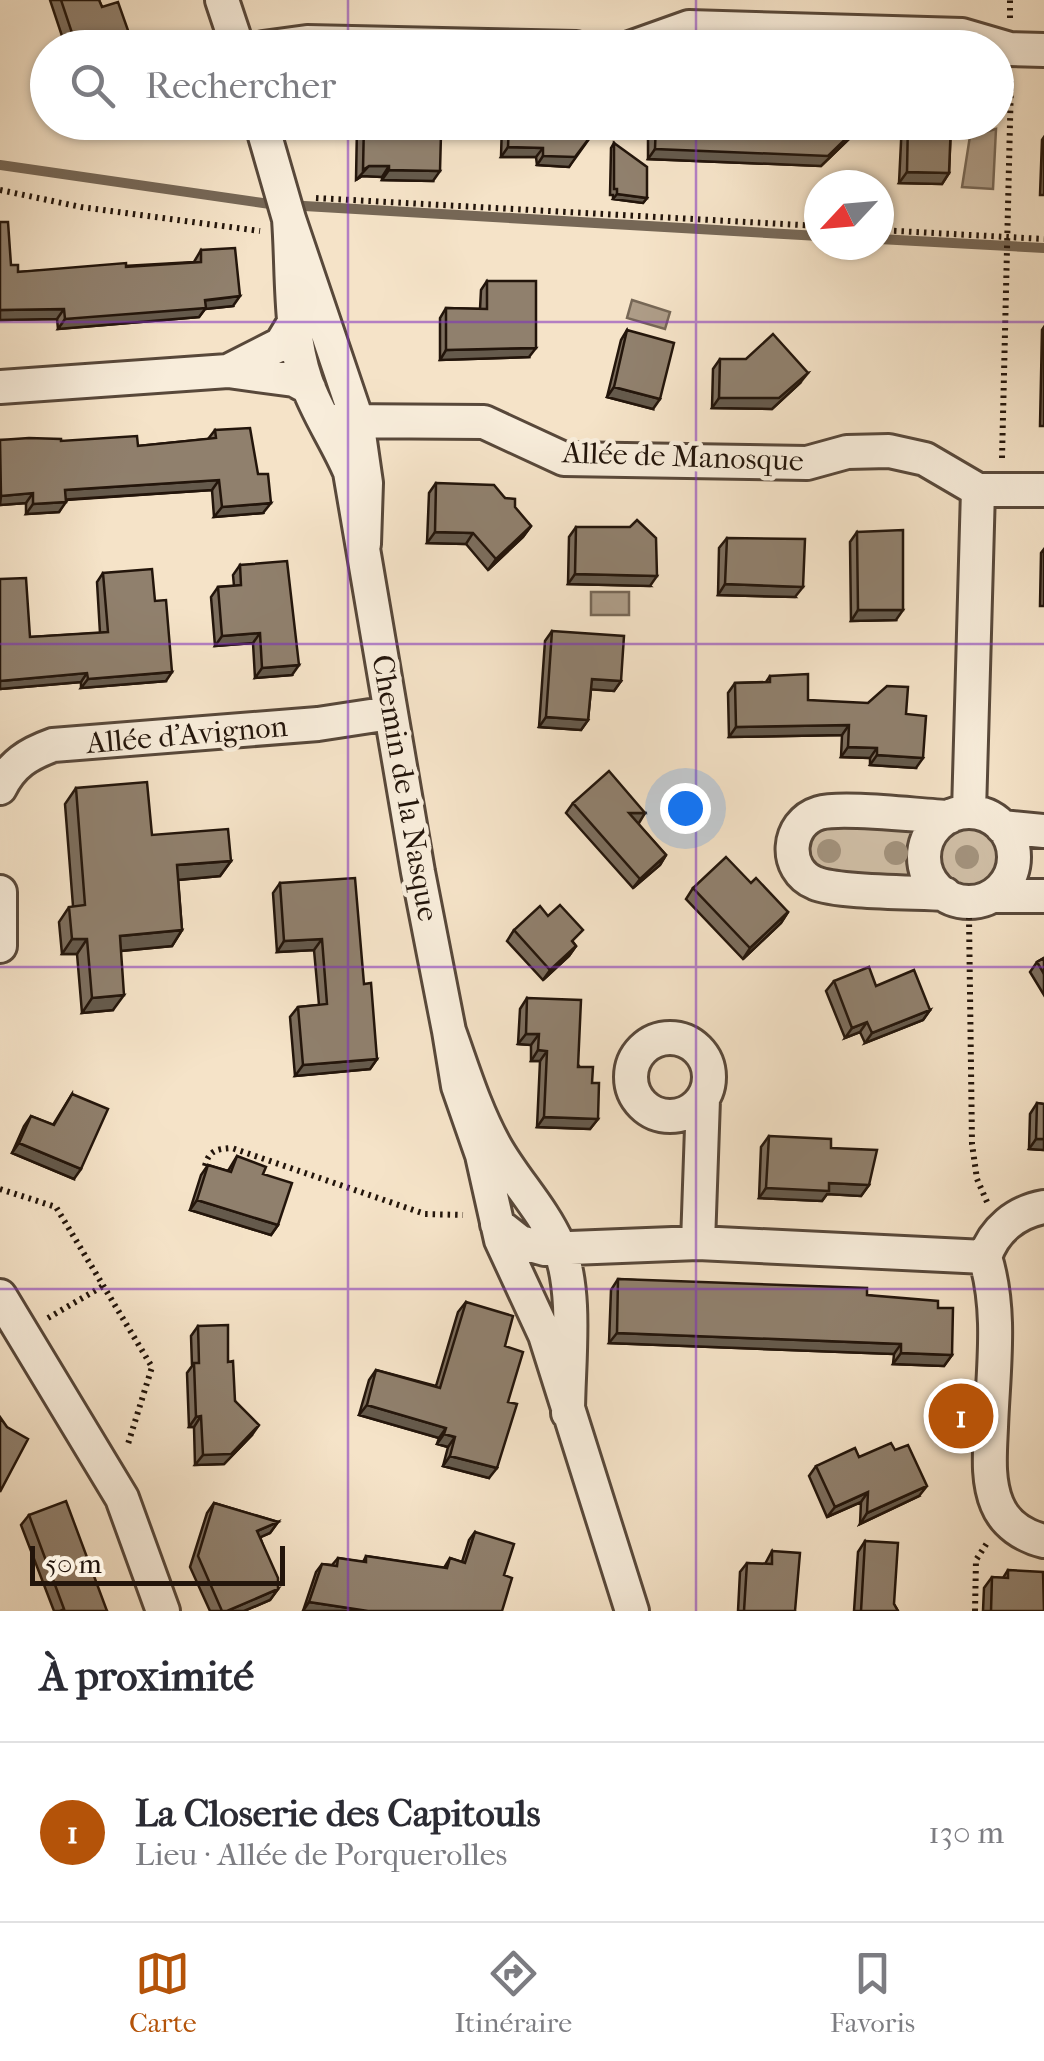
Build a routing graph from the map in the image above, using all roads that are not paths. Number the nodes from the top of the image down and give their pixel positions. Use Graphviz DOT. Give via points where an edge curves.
graph roads {
  1 [pos="223,1"];
  2 [pos="232,30"];
  3 [pos="677,30"];
  4 [pos="810,30"];
  5 [pos="1014,49"];
  6 [pos="1044,50"];
  7 [pos="266,140"];
  8 [pos="286,205"];
  9 [pos="297,333"];
  10 [pos="340,370"];
  11 [pos="228,371"];
  12 [pos="0,387"];
  13 [pos="309,388"];
  14 [pos="341,421"];
  15 [pos="989,490"];
  16 [pos="1044,490"];
  17 [pos="390,713"];
  18 [pos="0,788"];
  19 [pos="959,814"];
  20 [pos="1002,827"];
  21 [pos="1044,831"];
  22 [pos="0,892"];
  23 [pos="1044,896"];
  24 [pos="969,897"];
  25 [pos="0,946"];
  26 [pos="449,1031"];
  27 [pos="702,1099"];
  28 [pos="533,1201"];
  29 [pos="1044,1207"];
  30 [pos="495,1215"];
  31 [pos="698,1243"];
  32 [pos="559,1246"];
  33 [pos="985,1257"];
  34 [pos="0,1296"];
  35 [pos="533,1305"];
  36 [pos="568,1414"];
  37 [pos="1044,1541"];
  38 [pos="163,1611"];
  39 [pos="632,1611"];
  1 -- 2 [label="street"];
  3 -- 4 [label="street"];
  5 -- 6 [label="street"];
  7 -- 8 [label="street, Chemin de la Nasque"];
  8 -- 9 [label="street, Chemin de la Nasque"];
  8 -- 10 [label="street, Chemin de la Nasque"];
  9 -- 10 [label="street"];
  9 -- 11 [label="street"];
  9 -- 13 [label="street, Chemin de la Nasque"];
  10 -- 14 [label="street, Chemin de la Nasque"];
  11 -- 12 [label="street"];
  11 -- 13 [label="street"];
  13 -- 14 [label="street, Chemin de la Nasque"];
  14 -- 15 [label="street, Allée de Manosque" via="484,422 564,459 807,463 846,452 890,452 925,459"];
  14 -- 17 [label="street, Chemin de la Nasque"];
  15 -- 16 [label="street, Allée de Manosque"];
  15 -- 19 [label="street"];
  17 -- 18 [label="street, Allée d'Avignon" via="53,746 14,765"];
  17 -- 26 [label="street, Chemin de la Nasque"];
  19 -- 20 [label="street" via="984,814"];
  19 -- 24 [label="street" via="930,833 928,876"];
  19 -- 24 [label="street" via="829,811 805,820 792,842 797,868 816,884"];
  20 -- 21 [label="street"];
  20 -- 24 [label="street" via="1014,860 1003,886"];
  22 -- 25 [label="street"];
  23 -- 24 [label="street"];
  26 -- 28 [label="street, Chemin de la Nasque" via="493,1142"];
  26 -- 30 [label="street, Chemin de la Nasque"];
  27 -- 31 [label="street"];
  28 -- 30 [label="street" via="516,1198"];
  28 -- 32 [label="street, Chemin de la Nasque"];
  29 -- 33 [label="street" via="1004,1226"];
  30 -- 32 [label="street" via="534,1248"];
  30 -- 35 [label="street, Chemin de la Nasque"];
  31 -- 32 [label="street"];
  31 -- 33 [label="street"];
  32 -- 35 [label="street" via="535,1276"];
  32 -- 36 [label="street, Chemin de la Nasque" via="569,1320"];
  33 -- 37 [label="street" via="995,1320 991,1479 1004,1517"];
  34 -- 38 [label="street" via="122,1498"];
  35 -- 36 [label="street, Chemin de la Nasque"];
  36 -- 39 [label="street, Chemin de la Nasque"];
}
